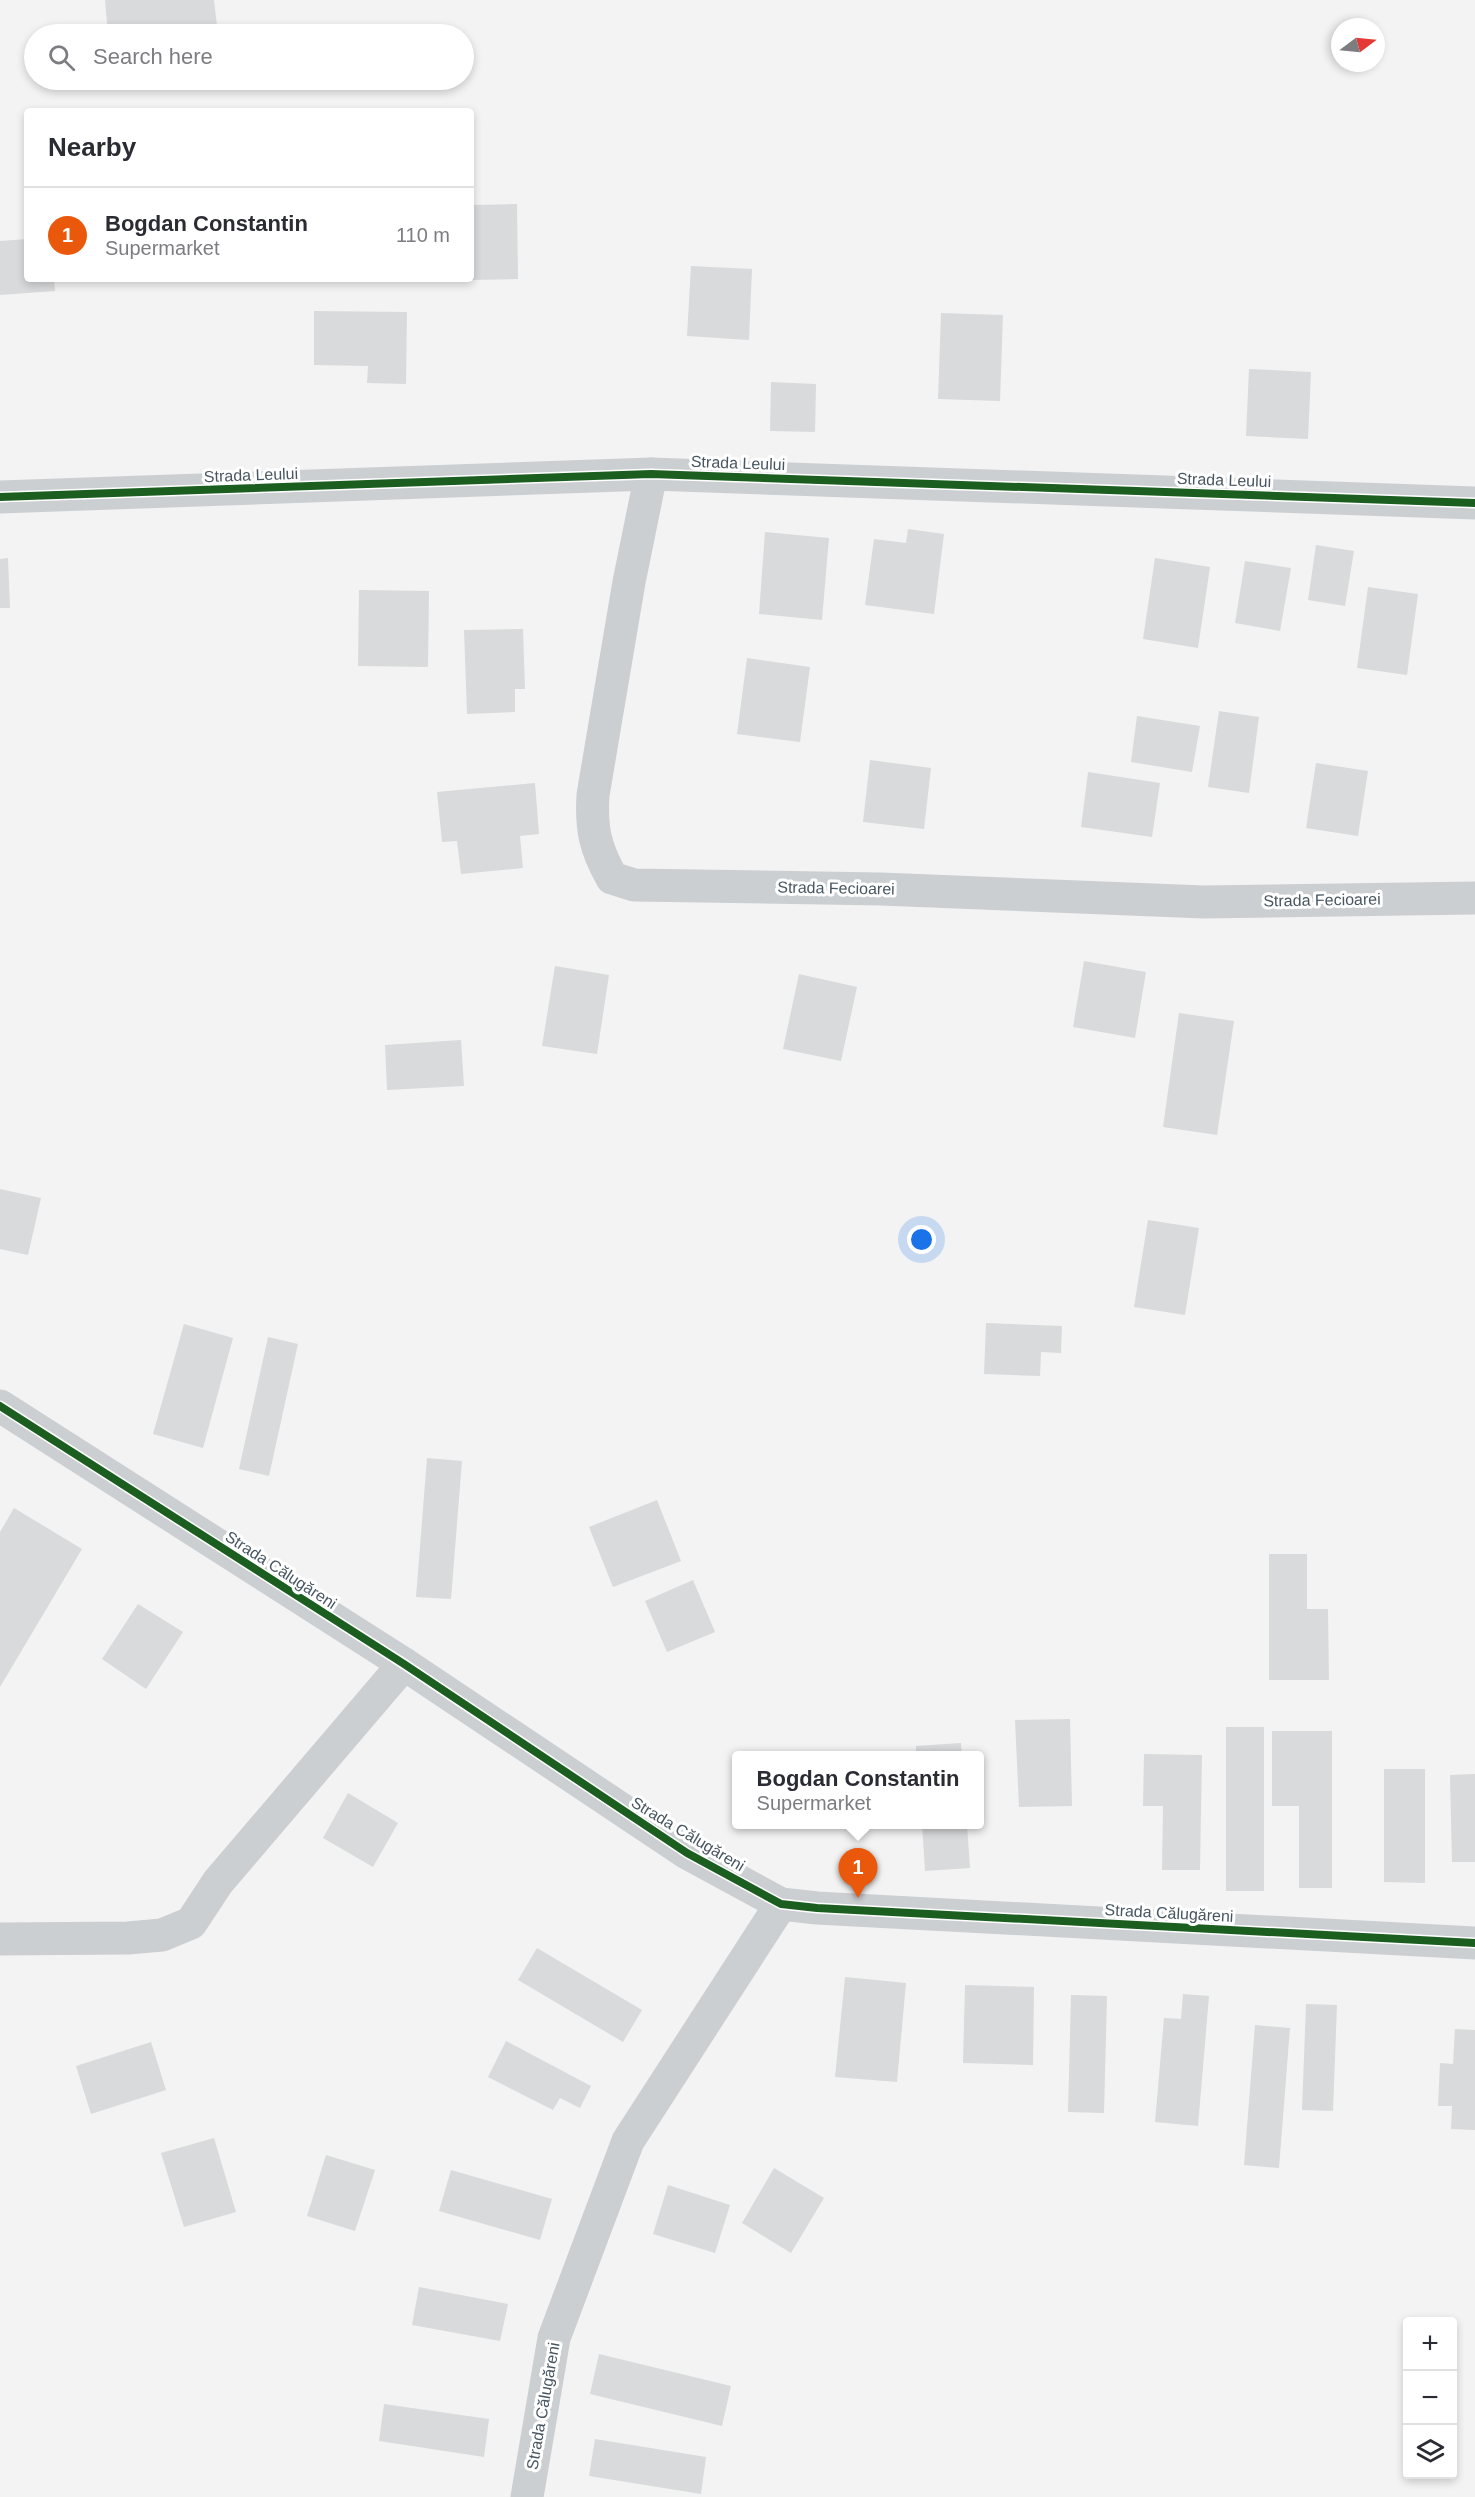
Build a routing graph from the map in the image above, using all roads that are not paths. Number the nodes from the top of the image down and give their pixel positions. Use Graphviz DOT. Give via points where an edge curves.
graph roads {
  1 [pos="651,474"];
  2 [pos="0,497"];
  3 [pos="1475,503"];
  4 [pos="1475,898"];
  5 [pos="0,1406"];
  6 [pos="404,1664"];
  7 [pos="781,1904"];
  8 [pos="0,1939"];
  9 [pos="1475,1943"];
  10 [pos="527,2497"];
  1 -- 2 [label="street, Strada Leului"];
  1 -- 3 [label="street, Strada Leului"];
  1 -- 4 [label="street, Strada Fecioarei" via="593,795 591,824 599,855 612,878 634,885 881,888 1204,902"];
  5 -- 6 [label="street, Strada Călugăreni"];
  6 -- 7 [label="street, Strada Călugăreni" via="687,1853"];
  6 -- 8 [label="street" via="218,1882 191,1923 162,1935 128,1938"];
  7 -- 9 [label="street, Strada Călugăreni"];
  7 -- 10 [label="street, Strada Călugăreni" via="628,2141 554,2338"];
}
